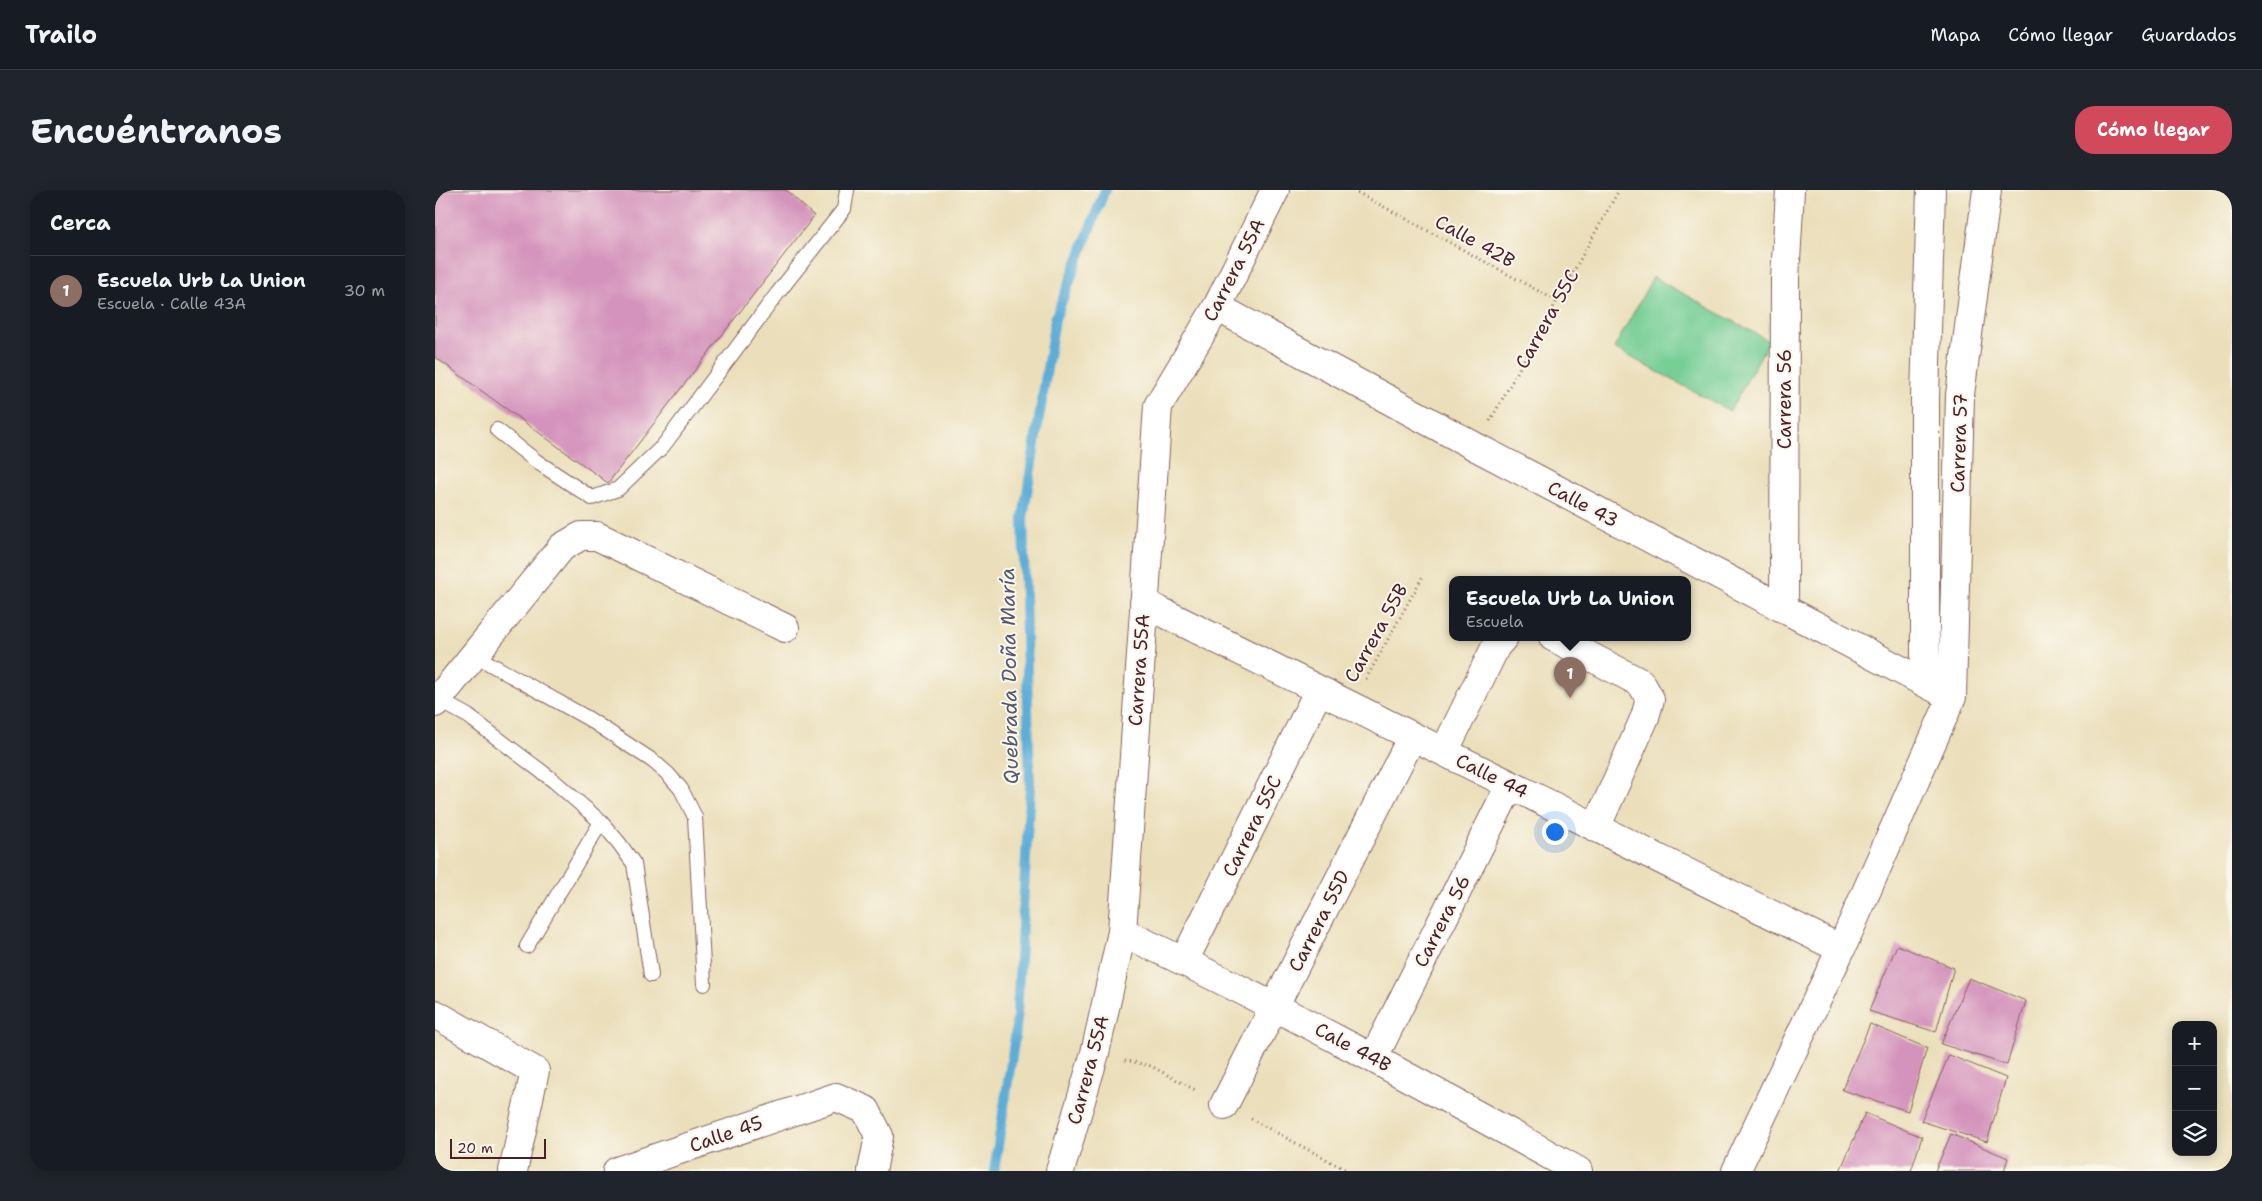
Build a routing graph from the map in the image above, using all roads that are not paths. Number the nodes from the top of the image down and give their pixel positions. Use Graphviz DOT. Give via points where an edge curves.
graph roads {
  1 [pos="847,190"];
  2 [pos="1275,190"];
  3 [pos="1790,190"];
  4 [pos="1931,190"];
  5 [pos="1987,190"];
  6 [pos="1217,307"];
  7 [pos="497,430"];
  8 [pos="1144,604"];
  9 [pos="1784,609"];
  10 [pos="785,628"];
  11 [pos="1560,641"];
  12 [pos="1500,642"];
  13 [pos="474,655"];
  14 [pos="1925,683"];
  15 [pos="1319,690"];
  16 [pos="1952,697"];
  17 [pos="436,701"];
  18 [pos="1412,737"];
  19 [pos="1444,752"];
  20 [pos="1510,785"];
  21 [pos="601,822"];
  22 [pos="1596,828"];
  23 [pos="1122,932"];
  24 [pos="527,946"];
  25 [pos="1841,949"];
  26 [pos="1184,961"];
  27 [pos="651,976"];
  28 [pos="704,984"];
  29 [pos="1276,1006"];
  30 [pos="435,1014"];
  31 [pos="1374,1057"];
  32 [pos="1224,1105"];
  33 [pos="513,1171"];
  34 [pos="617,1171"];
  35 [pos="872,1171"];
  36 [pos="1060,1171"];
  37 [pos="1578,1171"];
  38 [pos="1736,1171"];
  1 -- 7 [label="lane" via="844,209 663,446 618,489 592,498 536,461"];
  2 -- 6 [label="street, Carrera 55A"];
  3 -- 9 [label="street, Carrera 56" via="1785,279"];
  4 -- 14 [label="street, Carrera 57" via="1925,398"];
  5 -- 16 [label="street, Carrera 57" via="1960,395"];
  6 -- 8 [label="street, Carrera 55A" via="1158,406"];
  6 -- 9 [label="street, Calle 43"];
  8 -- 15 [label="street, Calle 44"];
  8 -- 23 [label="street, Carrera 55A"];
  9 -- 14 [label="street, Calle 43"];
  10 -- 13 [label="street" via="597,536 581,536 562,547"];
  11 -- 22 [label="street" via="1641,684 1650,699"];
  12 -- 19 [label="street"];
  13 -- 17 [label="street"];
  13 -- 28 [label="lane" via="589,720 653,761 681,789 695,816"];
  14 -- 16 [label="street, Calle 43"];
  15 -- 18 [label="street, Calle 44"];
  15 -- 26 [label="street, Carrera 55C"];
  16 -- 25 [label="street"];
  17 -- 21 [label="lane" via="468,716 579,801"];
  18 -- 19 [label="street, Calle 44"];
  18 -- 29 [label="street, Carrera 55D"];
  19 -- 20 [label="street, Calle 44"];
  20 -- 22 [label="street, Calle 44"];
  20 -- 31 [label="street, Carrera 56"];
  21 -- 24 [label="lane"];
  21 -- 27 [label="lane" via="634,864"];
  22 -- 25 [label="street, Calle 44"];
  23 -- 26 [label="street, Cale 44B"];
  23 -- 36 [label="street, Carrera 55A" via="1095,1053"];
  25 -- 38 [label="street"];
  26 -- 29 [label="street, Cale 44B"];
  29 -- 31 [label="street, Cale 44B"];
  29 -- 32 [label="street, Carrera 55D"];
  30 -- 33 [label="street" via="535,1070"];
  31 -- 37 [label="street, Cale 44B"];
  34 -- 35 [label="street, Calle 45" via="836,1098 866,1110 879,1136"];
}
